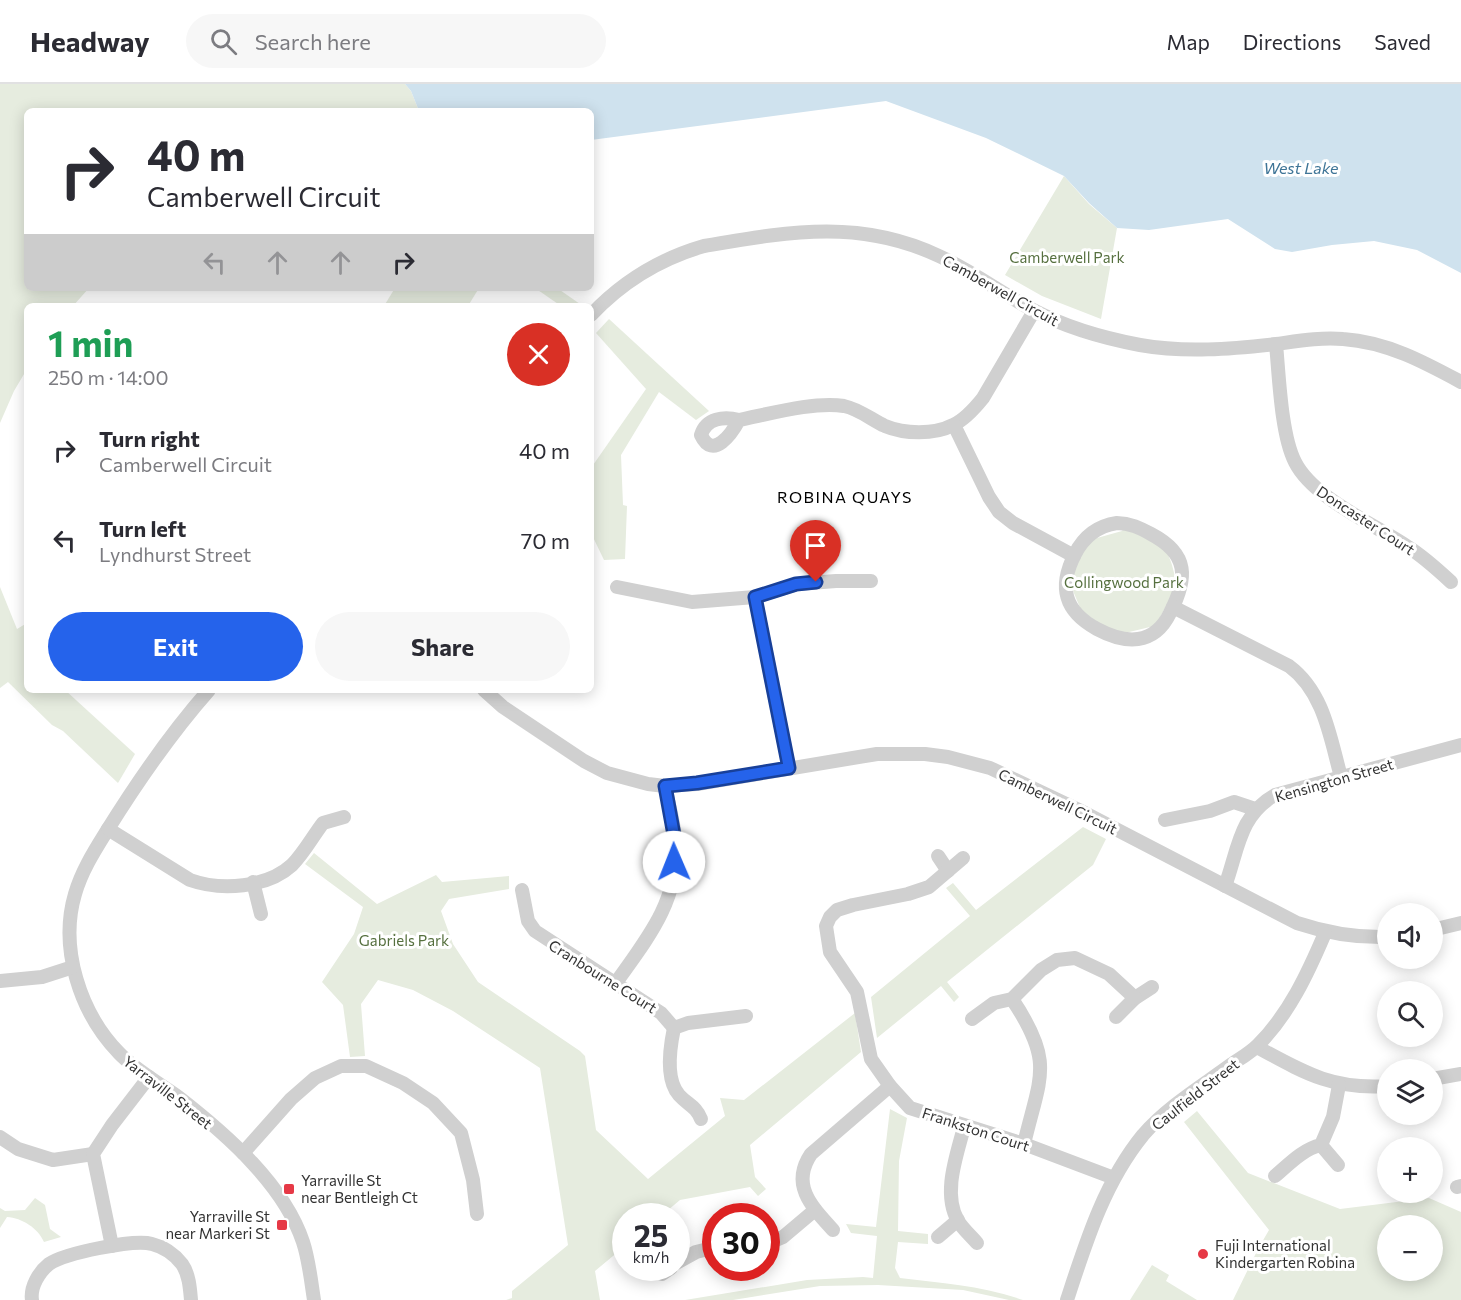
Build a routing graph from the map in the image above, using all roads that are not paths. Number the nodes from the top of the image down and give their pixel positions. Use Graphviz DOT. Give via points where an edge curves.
graph roads {
  1 [pos="1034,311"];
  2 [pos="594,312"];
  3 [pos="1276,344"];
  4 [pos="1461,382"];
  5 [pos="740,420"];
  6 [pos="954,425"];
  7 [pos="1074,556"];
  8 [pos="871,581"];
  9 [pos="1451,582"];
  10 [pos="617,587"];
  11 [pos="755,597"];
  12 [pos="1173,607"];
  13 [pos="203,693"];
  14 [pos="487,693"];
  15 [pos="1461,745"];
  16 [pos="789,768"];
  17 [pos="1341,777"];
  18 [pos="665,786"];
  19 [pos="1255,809"];
  20 [pos="344,817"];
  21 [pos="1166,820"];
  22 [pos="108,829"];
  23 [pos="938,856"];
  24 [pos="963,858"];
  25 [pos="948,871"];
  26 [pos="253,882"];
  27 [pos="1225,886"];
  28 [pos="522,890"];
  29 [pos="261,914"];
  30 [pos="1461,923"];
  31 [pos="1443,927"];
  32 [pos="1325,933"];
  33 [pos="1377,938"];
  34 [pos="73,967"];
  35 [pos="0,981"];
  36 [pos="615,984"];
  37 [pos="1152,987"];
  38 [pos="1135,998"];
  39 [pos="1012,999"];
  40 [pos="746,1016"];
  41 [pos="1116,1017"];
  42 [pos="972,1019"];
  43 [pos="675,1028"];
  44 [pos="1257,1047"];
  45 [pos="1461,1074"];
  46 [pos="149,1077"];
  47 [pos="1443,1077"];
  48 [pos="1340,1085"];
  49 [pos="890,1086"];
  50 [pos="1377,1086"];
  51 [pos="701,1119"];
  52 [pos="964,1127"];
  53 [pos="0,1137"];
  54 [pos="1024,1144"];
  55 [pos="1321,1145"];
  56 [pos="243,1153"];
  57 [pos="93,1154"];
  58 [pos="1338,1165"];
  59 [pos="1275,1176"];
  60 [pos="1114,1178"];
  61 [pos="815,1210"];
  62 [pos="477,1214"];
  63 [pos="958,1220"];
  64 [pos="833,1230"];
  65 [pos="938,1238"];
  66 [pos="780,1239"];
  67 [pos="977,1243"];
  68 [pos="112,1246"];
  69 [pos="32,1300"];
  70 [pos="191,1300"];
  71 [pos="314,1300"];
  72 [pos="1067,1300"];
  1 -- 2 [label="street, Camberwell Circuit" via="957,265 912,245 861,233 816,230 704,246 673,256 635,276"];
  1 -- 3 [label="street, Camberwell Circuit" via="1074,329 1143,346 1190,350"];
  1 -- 6 [label="street" via="983,398"];
  3 -- 4 [label="street, Camberwell Circuit" via="1343,339 1377,345 1416,357"];
  3 -- 9 [label="street, Doncaster Court" via="1288,445 1302,474 1325,495 1424,558"];
  5 -- 6 [label="street" via="826,405 846,407 903,432 940,430"];
  6 -- 7 [label="street" via="999,512"];
  7 -- 12 [label="street" via="1066,573 1068,601 1083,622 1109,636 1128,641 1152,634"];
  7 -- 12 [label="street" via="1085,538 1101,527 1117,523 1138,527 1167,542 1177,555 1183,582"];
  8 -- 11 [label="street" via="796,584"];
  10 -- 11 [label="street" via="692,602"];
  11 -- 16 [label="street"];
  12 -- 17 [label="street" via="1283,663 1304,679 1317,697"];
  13 -- 22 [label="street, Yarraville Street"];
  14 -- 18 [label="street, Camberwell Circuit" via="584,761 632,781"];
  15 -- 17 [label="street, Kensington Street"];
  16 -- 18 [label="street, Camberwell Circuit"];
  16 -- 27 [label="street, Camberwell Circuit" via="901,753 948,757 990,768"];
  17 -- 19 [label="street, Kensington Street" via="1275,795"];
  18 -- 36 [label="street" via="676,846 671,895 654,928"];
  19 -- 21 [label="street" via="1234,802"];
  19 -- 27 [label="street, Kensington Street" via="1242,831"];
  20 -- 26 [label="street" via="323,823 286,870"];
  22 -- 26 [label="street" via="190,880 219,887"];
  22 -- 34 [label="street, Yarraville Street" via="82,873 75,896 70,937"];
  23 -- 25 [label="street"];
  24 -- 25 [label="street, Frankston Court"];
  25 -- 49 [label="street, Frankston Court" via="929,887 837,910 826,926 830,952 857,992 871,1059"];
  26 -- 29 [label="street"];
  27 -- 32 [label="street, Camberwell Circuit"];
  28 -- 36 [label="street, Cranbourne Court" via="528,921 535,931"];
  30 -- 31 [label="street"];
  32 -- 33 [label="street, Camberwell Circuit"];
  32 -- 44 [label="street, Caulfield Street" via="1304,981"];
  34 -- 35 [label="street" via="42,977"];
  34 -- 46 [label="street, Yarraville Street" via="97,1025 119,1054"];
  36 -- 43 [label="street, Cranbourne Court" via="661,1013"];
  37 -- 38 [label="street"];
  38 -- 39 [label="street" via="1109,974 1075,958 1057,960 1041,970"];
  38 -- 41 [label="street"];
  39 -- 42 [label="street" via="994,1003"];
  39 -- 54 [label="street" via="1034,1036 1042,1077"];
  40 -- 43 [label="street"];
  43 -- 51 [label="street" via="669,1050 674,1087"];
  44 -- 48 [label="street" via="1299,1070"];
  44 -- 60 [label="street, Caulfield Street" via="1177,1104 1144,1134"];
  45 -- 47 [label="street"];
  46 -- 56 [label="street, Yarraville Street"];
  46 -- 57 [label="street"];
  48 -- 50 [label="street"];
  48 -- 55 [label="street"];
  49 -- 52 [label="street, Frankston Court" via="910,1108"];
  49 -- 61 [label="street" via="805,1163 802,1184"];
  52 -- 54 [label="street, Frankston Court"];
  52 -- 63 [label="street" via="951,1201"];
  53 -- 57 [label="street" via="18,1149 53,1160"];
  54 -- 60 [label="street, Frankston Court"];
  55 -- 58 [label="street"];
  55 -- 59 [label="street"];
  56 -- 62 [label="street" via="315,1078 341,1066 366,1066 434,1103 460,1133 473,1180"];
  56 -- 71 [label="street, Yarraville Street" via="293,1218 303,1244"];
  57 -- 68 [label="street"];
  60 -- 72 [label="street, Caulfield Street" via="1094,1220"];
  61 -- 64 [label="street"];
  61 -- 66 [label="street"];
  63 -- 65 [label="street"];
  63 -- 67 [label="street"];
  68 -- 69 [label="street" via="60,1257 37,1278"];
  68 -- 70 [label="street" via="143,1242 165,1249 184,1266"];
}
